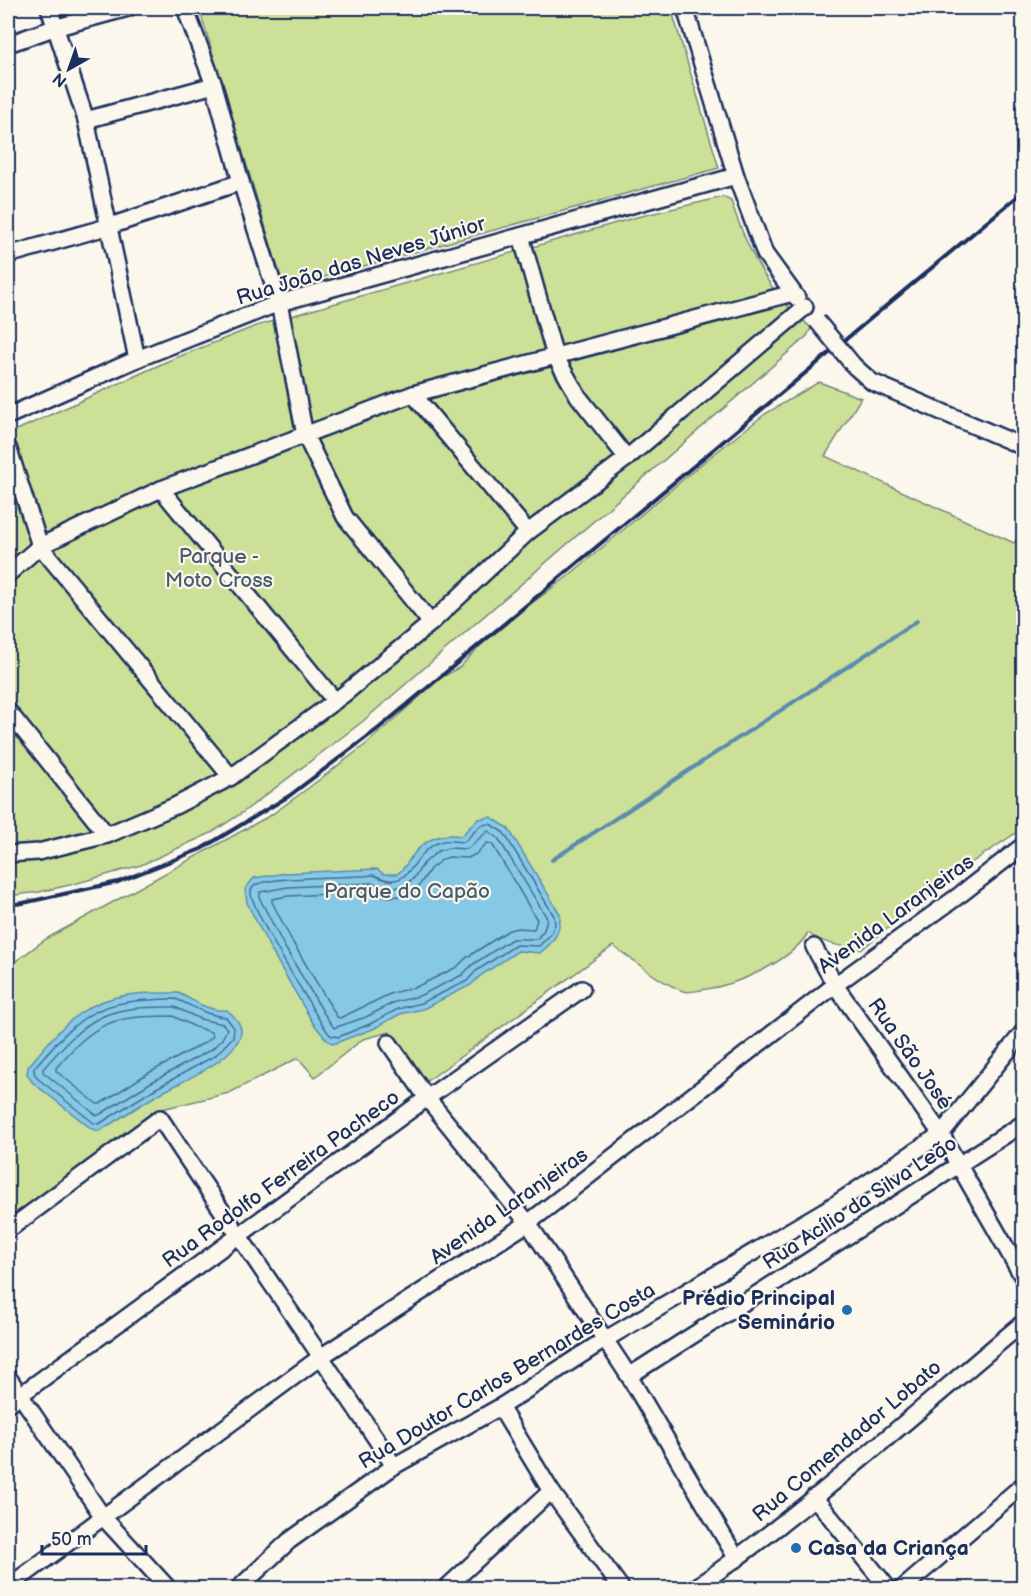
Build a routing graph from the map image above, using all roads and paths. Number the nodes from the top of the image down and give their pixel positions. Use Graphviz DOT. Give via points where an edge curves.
graph roads {
  1 [pos="49,8"];
  2 [pos="128,8"];
  3 [pos="185,8"];
  4 [pos="685,8"];
  5 [pos="54,28"];
  6 [pos="8,44"];
  7 [pos="214,85"];
  8 [pos="86,120"];
  9 [pos="736,176"];
  10 [pos="241,182"];
  11 [pos="110,226"];
  12 [pos="521,236"];
  13 [pos="8,255"];
  14 [pos="793,293"];
  15 [pos="279,303"];
  16 [pos="805,307"];
  17 [pos="555,356"];
  18 [pos="137,359"];
  19 [pos="413,394"];
  20 [pos="8,416"];
  21 [pos="305,435"];
  22 [pos="8,447"];
  23 [pos="1023,447"];
  24 [pos="627,458"];
  25 [pos="161,489"];
  26 [pos="528,532"];
  27 [pos="40,546"];
  28 [pos="8,574"];
  29 [pos="431,623"];
  30 [pos="335,701"];
  31 [pos="8,711"];
  32 [pos="231,777"];
  33 [pos="106,835"];
  34 [pos="1023,845"];
  35 [pos="8,854"];
  36 [pos="814,947"];
  37 [pos="835,985"];
  38 [pos="582,989"];
  39 [pos="1023,1031"];
  40 [pos="389,1043"];
  41 [pos="427,1098"];
  42 [pos="1023,1123"];
  43 [pos="941,1134"];
  44 [pos="958,1166"];
  45 [pos="528,1223"];
  46 [pos="8,1230"];
  47 [pos="238,1236"];
  48 [pos="1023,1279"];
  49 [pos="1023,1322"];
  50 [pos="606,1340"];
  51 [pos="322,1356"];
  52 [pos="629,1376"];
  53 [pos="8,1377"];
  54 [pos="20,1395"];
  55 [pos="8,1404"];
  56 [pos="500,1407"];
  57 [pos="394,1466"];
  58 [pos="1023,1484"];
  59 [pos="551,1491"];
  60 [pos="814,1497"];
  61 [pos="103,1517"];
  62 [pos="736,1559"];
  63 [pos="8,1587"];
  64 [pos="168,1588"];
  65 [pos="239,1588"];
  66 [pos="446,1588"];
  67 [pos="621,1588"];
  68 [pos="695,1588"];
  69 [pos="888,1588"];
  70 [pos="903,1588"];
  1 -- 5 [label="street"];
  2 -- 5 [label="street"];
  3 -- 7 [label="street"];
  4 -- 9 [label="street"];
  5 -- 6 [label="street"];
  5 -- 8 [label="street"];
  7 -- 8 [label="street"];
  7 -- 10 [label="street"];
  8 -- 11 [label="street"];
  9 -- 12 [label="street, Rua João das Neves Júnior"];
  9 -- 14 [label="street" via="765,254"];
  10 -- 11 [label="street"];
  10 -- 15 [label="street"];
  11 -- 13 [label="street"];
  11 -- 18 [label="street"];
  12 -- 15 [label="street, Rua João das Neves Júnior"];
  12 -- 17 [label="street"];
  14 -- 16 [label="street"];
  14 -- 17 [label="street"];
  15 -- 18 [label="street, Rua João das Neves Júnior"];
  15 -- 21 [label="street"];
  16 -- 23 [label="street, bridge" via="872,382"];
  16 -- 24 [label="street"];
  17 -- 19 [label="street"];
  17 -- 24 [label="street" via="578,396"];
  18 -- 20 [label="street, Rua João das Neves Júnior"];
  19 -- 21 [label="street"];
  19 -- 26 [label="street"];
  21 -- 25 [label="street"];
  21 -- 29 [label="street" via="345,518"];
  22 -- 27 [label="street"];
  24 -- 26 [label="street"];
  25 -- 27 [label="street"];
  25 -- 30 [label="street"];
  26 -- 29 [label="street"];
  27 -- 28 [label="street"];
  27 -- 32 [label="street"];
  29 -- 30 [label="street"];
  30 -- 32 [label="street"];
  31 -- 33 [label="street"];
  32 -- 33 [label="street"];
  33 -- 35 [label="street" via="39,852"];
  34 -- 37 [label="street, Avenida Laranjeiras"];
  36 -- 37 [label="street, Rua São José"];
  37 -- 43 [label="street, Rua São José"];
  37 -- 45 [label="street, Avenida Laranjeiras"];
  38 -- 41 [label="street, Rua Rodolfo Ferreira Pacheco"];
  39 -- 43 [label="street, Rua Doutor Carlos Bernardes Costa"];
  40 -- 41 [label="street"];
  41 -- 45 [label="street"];
  41 -- 47 [label="street, Rua Rodolfo Ferreira Pacheco"];
  42 -- 44 [label="street, Rua Acílio da Silva Leão"];
  43 -- 44 [label="street, Rua São José"];
  43 -- 50 [label="street, Rua Doutor Carlos Bernardes Costa" via="837,1203"];
  44 -- 48 [label="street, Rua São José"];
  44 -- 52 [label="street, Rua Acílio da Silva Leão"];
  45 -- 50 [label="street"];
  45 -- 51 [label="street, Avenida Laranjeiras"];
  46 -- 47 [label="street" via="160,1118"];
  47 -- 51 [label="street"];
  47 -- 54 [label="street, Rua Rodolfo Ferreira Pacheco"];
  49 -- 60 [label="street, Rua Comendador Lobato"];
  50 -- 52 [label="street"];
  50 -- 56 [label="street, Rua Doutor Carlos Bernardes Costa"];
  51 -- 57 [label="street"];
  51 -- 61 [label="street, Avenida Laranjeiras"];
  52 -- 62 [label="street"];
  53 -- 54 [label="street"];
  54 -- 55 [label="street, Rua Rodolfo Ferreira Pacheco"];
  54 -- 61 [label="street"];
  56 -- 57 [label="street, Rua Doutor Carlos Bernardes Costa"];
  56 -- 59 [label="street"];
  57 -- 65 [label="street, Rua Doutor Carlos Bernardes Costa" via="289,1542"];
  58 -- 70 [label="street"];
  59 -- 66 [label="street"];
  59 -- 67 [label="street"];
  60 -- 62 [label="street, Rua Comendador Lobato"];
  60 -- 69 [label="street"];
  61 -- 63 [label="street, Avenida Laranjeiras"];
  61 -- 64 [label="street"];
  62 -- 68 [label="street, Rua Comendador Lobato"];
}
